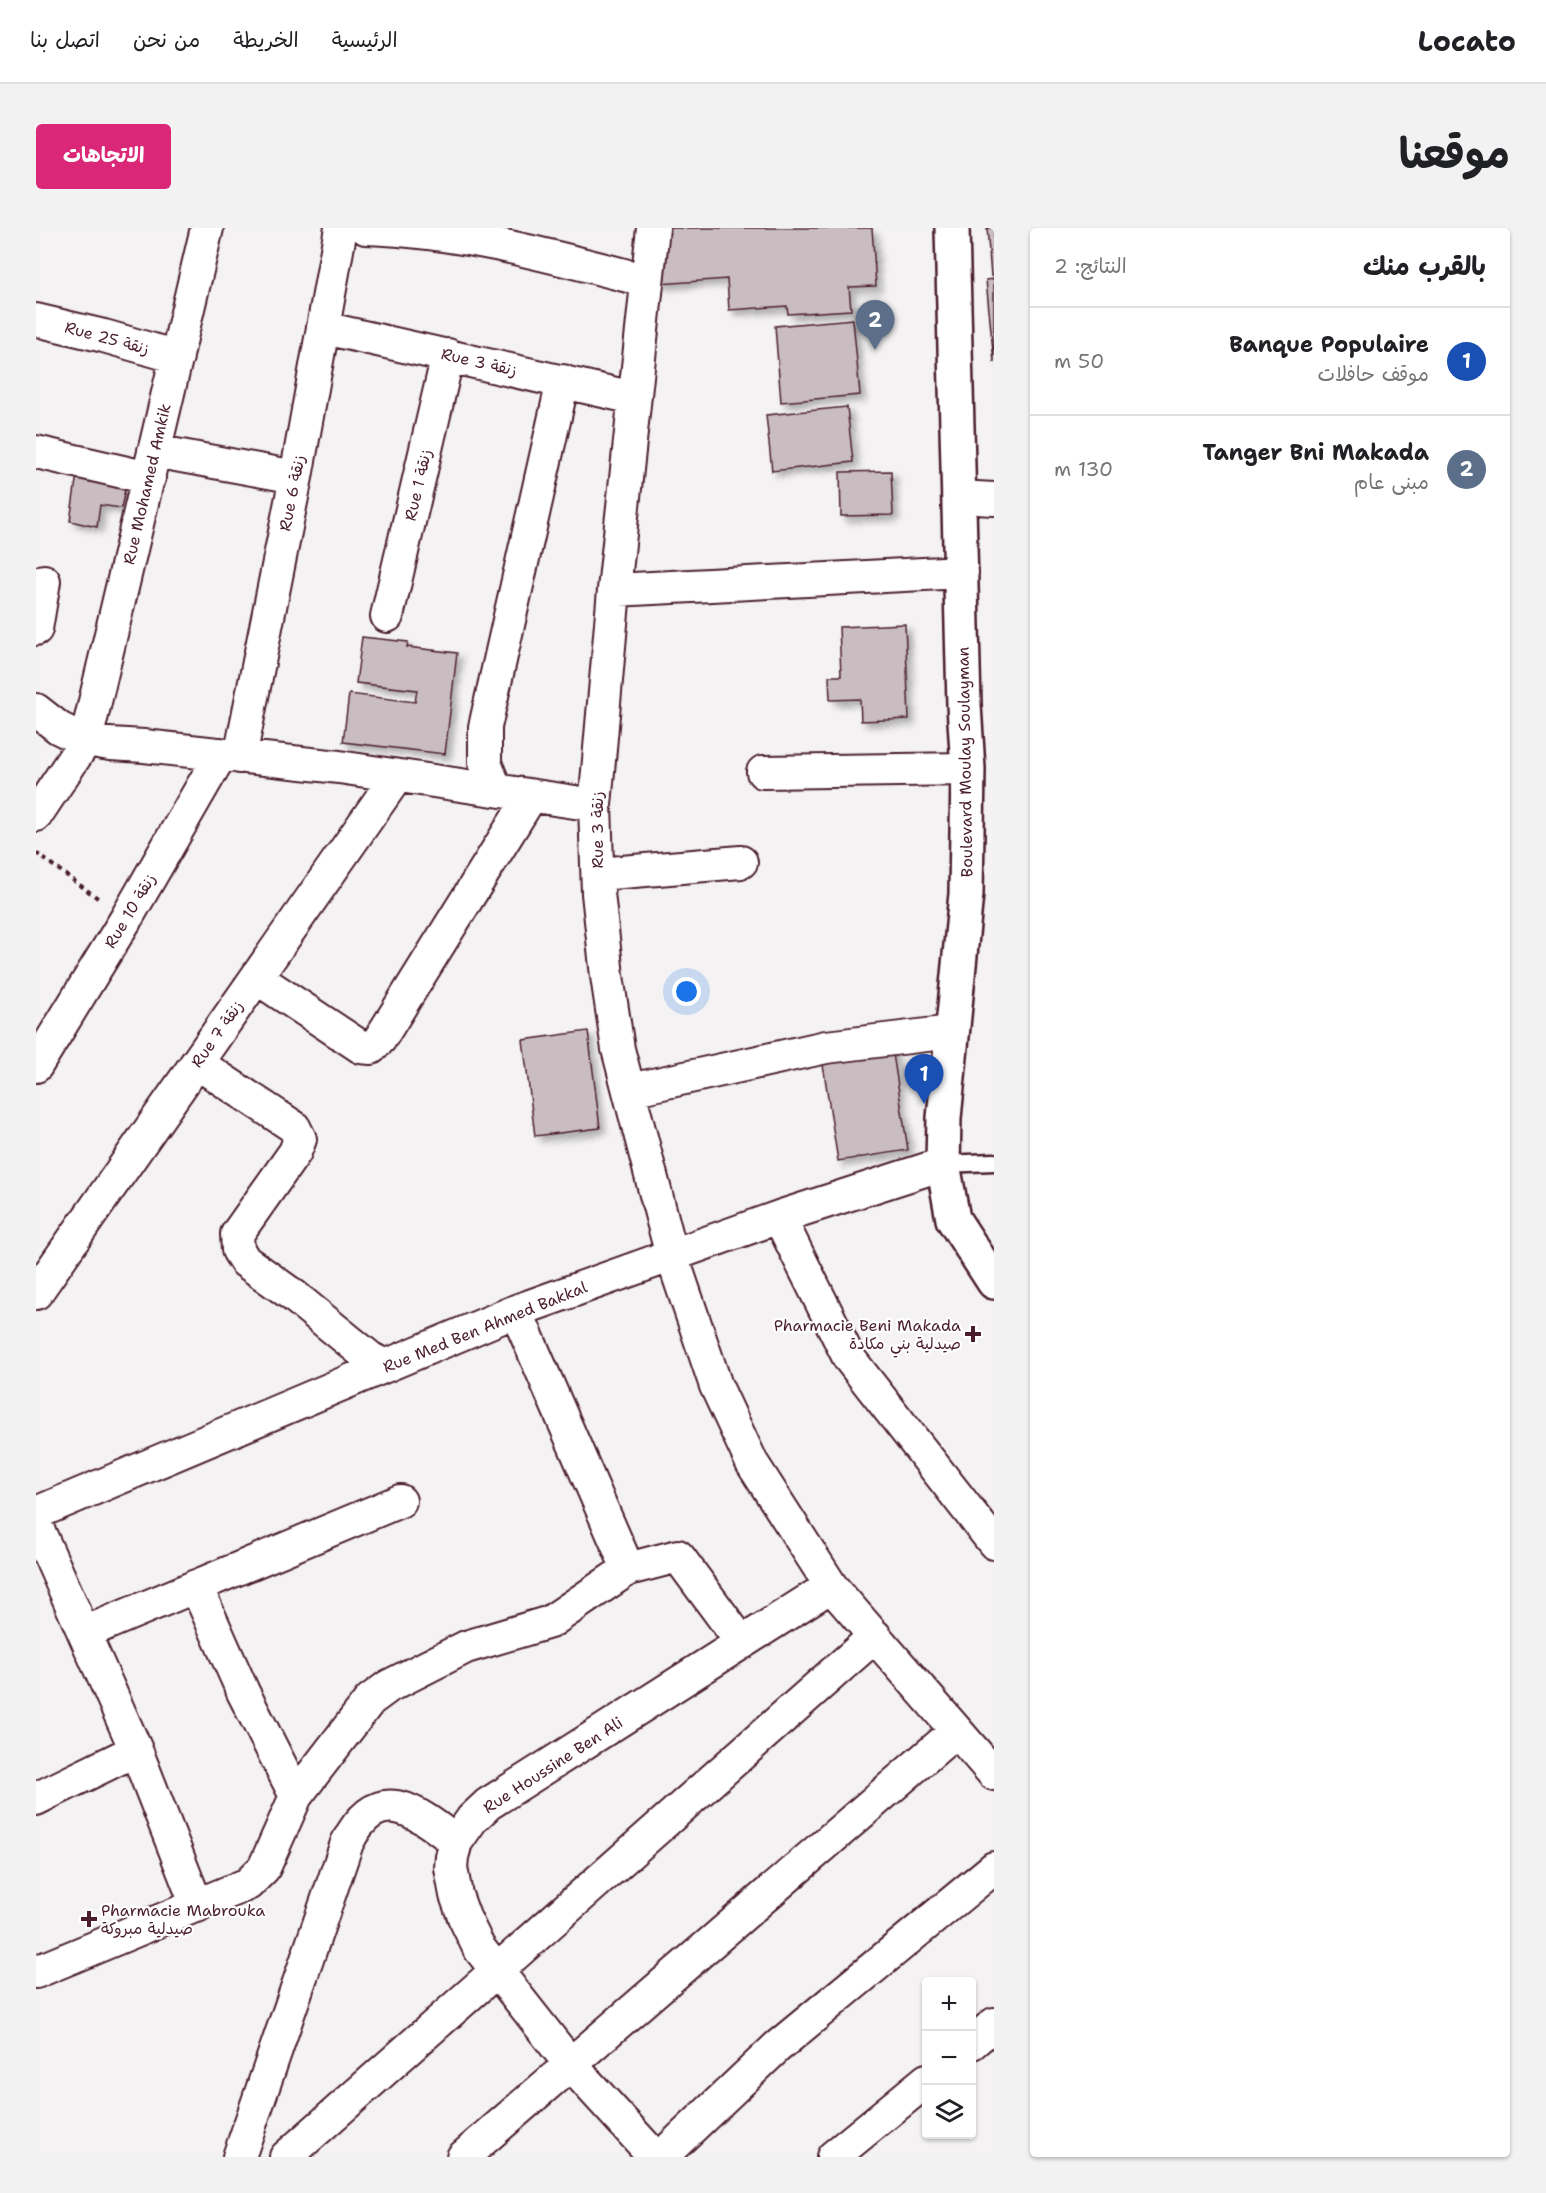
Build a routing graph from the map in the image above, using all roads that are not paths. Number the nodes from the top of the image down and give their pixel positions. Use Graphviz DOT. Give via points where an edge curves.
graph roads {
  1 [pos="207,228"];
  2 [pos="341,228"];
  3 [pos="366,228"];
  4 [pos="652,228"];
  5 [pos="952,228"];
  6 [pos="647,281"];
  7 [pos="36,320"];
  8 [pos="324,328"];
  9 [pos="448,355"];
  10 [pos="177,357"];
  11 [pos="563,381"];
  12 [pos="634,398"];
  13 [pos="36,452"];
  14 [pos="152,465"];
  15 [pos="296,477"];
  16 [pos="959,497"];
  17 [pos="994,499"];
  18 [pos="962,572"];
  19 [pos="44,581"];
  20 [pos="614,590"];
  21 [pos="387,616"];
  22 [pos="36,629"];
  23 [pos="36,710"];
  24 [pos="86,740"];
  25 [pos="231,756"];
  26 [pos="968,769"];
  27 [pos="763,772"];
  28 [pos="398,776"];
  29 [pos="496,790"];
  30 [pos="531,796"];
  31 [pos="595,805"];
  32 [pos="36,815"];
  33 [pos="741,862"];
  34 [pos="598,874"];
  35 [pos="257,978"];
  36 [pos="952,1032"];
  37 [pos="197,1063"];
  38 [pos="36,1066"];
  39 [pos="630,1090"];
  40 [pos="994,1162"];
  41 [pos="943,1164"];
  42 [pos="779,1217"];
  43 [pos="672,1256"];
  44 [pos="994,1281"];
  45 [pos="36,1293"];
  46 [pos="516,1311"];
  47 [pos="386,1366"];
  48 [pos="400,1502"];
  49 [pos="36,1513"];
  50 [pos="36,1525"];
  51 [pos="994,1543"];
  52 [pos="628,1569"];
  53 [pos="196,1586"];
  54 [pos="831,1586"];
  55 [pos="84,1633"];
  56 [pos="874,1636"];
  57 [pos="742,1643"];
  58 [pos="956,1731"];
  59 [pos="136,1750"];
  60 [pos="994,1774"];
  61 [pos="296,1796"];
  62 [pos="36,1799"];
  63 [pos="456,1842"];
  64 [pos="994,1868"];
  65 [pos="197,1906"];
  66 [pos="496,1970"];
  67 [pos="36,1972"];
  68 [pos="994,2024"];
  69 [pos="976,2040"];
  70 [pos="571,2065"];
  71 [pos="922,2084"];
  72 [pos="239,2157"];
  73 [pos="286,2157"];
  74 [pos="463,2157"];
  75 [pos="655,2157"];
  76 [pos="661,2157"];
  77 [pos="833,2157"];
  1 -- 10 [label="street, Rue Mohamed Amkik"];
  2 -- 8 [label="street, Rue 6 زنقة"];
  3 -- 6 [label="street" via="460,237"];
  4 -- 6 [label="street, Rue 3 زنقة"];
  5 -- 16 [label="main road, Boulevard Moulay Soulayman"];
  6 -- 12 [label="street, Rue 3 زنقة"];
  7 -- 10 [label="street, Rue 25 زنقة"];
  8 -- 9 [label="street, Rue 3 زنقة"];
  8 -- 15 [label="street, Rue 6 زنقة"];
  9 -- 11 [label="street, Rue 3 زنقة"];
  9 -- 21 [label="street, Rue 1 زنقة"];
  10 -- 14 [label="street, Rue Mohamed Amkik"];
  11 -- 12 [label="street, Rue 3 زنقة"];
  11 -- 29 [label="street" via="485,727 485,763"];
  12 -- 20 [label="street, Rue 3 زنقة"];
  13 -- 14 [label="street"];
  14 -- 15 [label="street"];
  14 -- 24 [label="street, Rue Mohamed Amkik"];
  15 -- 25 [label="street, Rue 6 زنقة"];
  16 -- 17 [label="street"];
  16 -- 18 [label="main road, Boulevard Moulay Soulayman"];
  18 -- 20 [label="street"];
  18 -- 26 [label="main road, Boulevard Moulay Soulayman"];
  19 -- 22 [label="street"];
  20 -- 31 [label="street, Rue 3 زنقة"];
  23 -- 24 [label="street" via="59,728"];
  24 -- 25 [label="street"];
  24 -- 32 [label="street, Rue Mohamed Amkik"];
  25 -- 28 [label="street"];
  25 -- 38 [label="street, Rue 10 زنقة"];
  26 -- 27 [label="street"];
  26 -- 36 [label="main road, Boulevard Moulay Soulayman" via="966,894"];
  28 -- 29 [label="street"];
  28 -- 35 [label="street, Rue 7 زنقة"];
  29 -- 30 [label="street"];
  30 -- 31 [label="street"];
  30 -- 35 [label="street" via="371,1048 361,1047"];
  31 -- 34 [label="street, Rue 3 زنقة"];
  33 -- 34 [label="street"];
  34 -- 39 [label="street, Rue 3 زنقة" via="607,975 618,1049"];
  35 -- 37 [label="street, Rue 7 زنقة"];
  36 -- 39 [label="street" via="826,1047"];
  36 -- 41 [label="main road, Boulevard Moulay Soulayman"];
  37 -- 45 [label="street, Rue 7 زنقة"];
  37 -- 47 [label="street" via="294,1127 300,1139 295,1152 237,1234 238,1250 245,1261 370,1358"];
  39 -- 43 [label="street, Rue 3 زنقة"];
  40 -- 41 [label="lane"];
  41 -- 42 [label="street, Rue Med Ben Ahmed Bakkal"];
  41 -- 44 [label="main road, Boulevard Moulay Soulayman" via="953,1219"];
  42 -- 43 [label="street, Rue Med Ben Ahmed Bakkal"];
  42 -- 51 [label="street" via="849,1358"];
  43 -- 46 [label="street, Rue Med Ben Ahmed Bakkal"];
  43 -- 54 [label="street, Rue 3 زنقة" via="716,1386 753,1463"];
  46 -- 47 [label="street, Rue Med Ben Ahmed Bakkal"];
  46 -- 52 [label="street"];
  47 -- 49 [label="street, Rue Med Ben Ahmed Bakkal"];
  48 -- 53 [label="street"];
  50 -- 55 [label="street"];
  52 -- 57 [label="street" via="678,1556"];
  52 -- 61 [label="street" via="550,1622 466,1647 389,1686 364,1707"];
  53 -- 55 [label="street"];
  53 -- 61 [label="street" via="243,1692"];
  54 -- 56 [label="street, Rue 3 زنقة"];
  54 -- 57 [label="street, Rue Houssine Ben Ali"];
  55 -- 59 [label="street"];
  56 -- 58 [label="street, Rue 3 زنقة"];
  56 -- 66 [label="street"];
  57 -- 63 [label="street, Rue Houssine Ben Ali" via="488,1804"];
  58 -- 60 [label="street, Rue 3 زنقة"];
  58 -- 70 [label="street"];
  59 -- 62 [label="street"];
  59 -- 65 [label="street"];
  61 -- 65 [label="street" via="257,1876 248,1884"];
  63 -- 66 [label="street, Rue Houssine Ben Ali" via="451,1868 456,1895 479,1948"];
  63 -- 72 [label="street" via="421,1816 399,1807 369,1812 355,1827"];
  64 -- 76 [label="street" via="777,2048"];
  65 -- 67 [label="street"];
  66 -- 70 [label="street, Rue Houssine Ben Ali"];
  66 -- 73 [label="street"];
  68 -- 69 [label="street"];
  70 -- 74 [label="street"];
  70 -- 75 [label="street, Rue Houssine Ben Ali"];
  71 -- 77 [label="street"];
}
